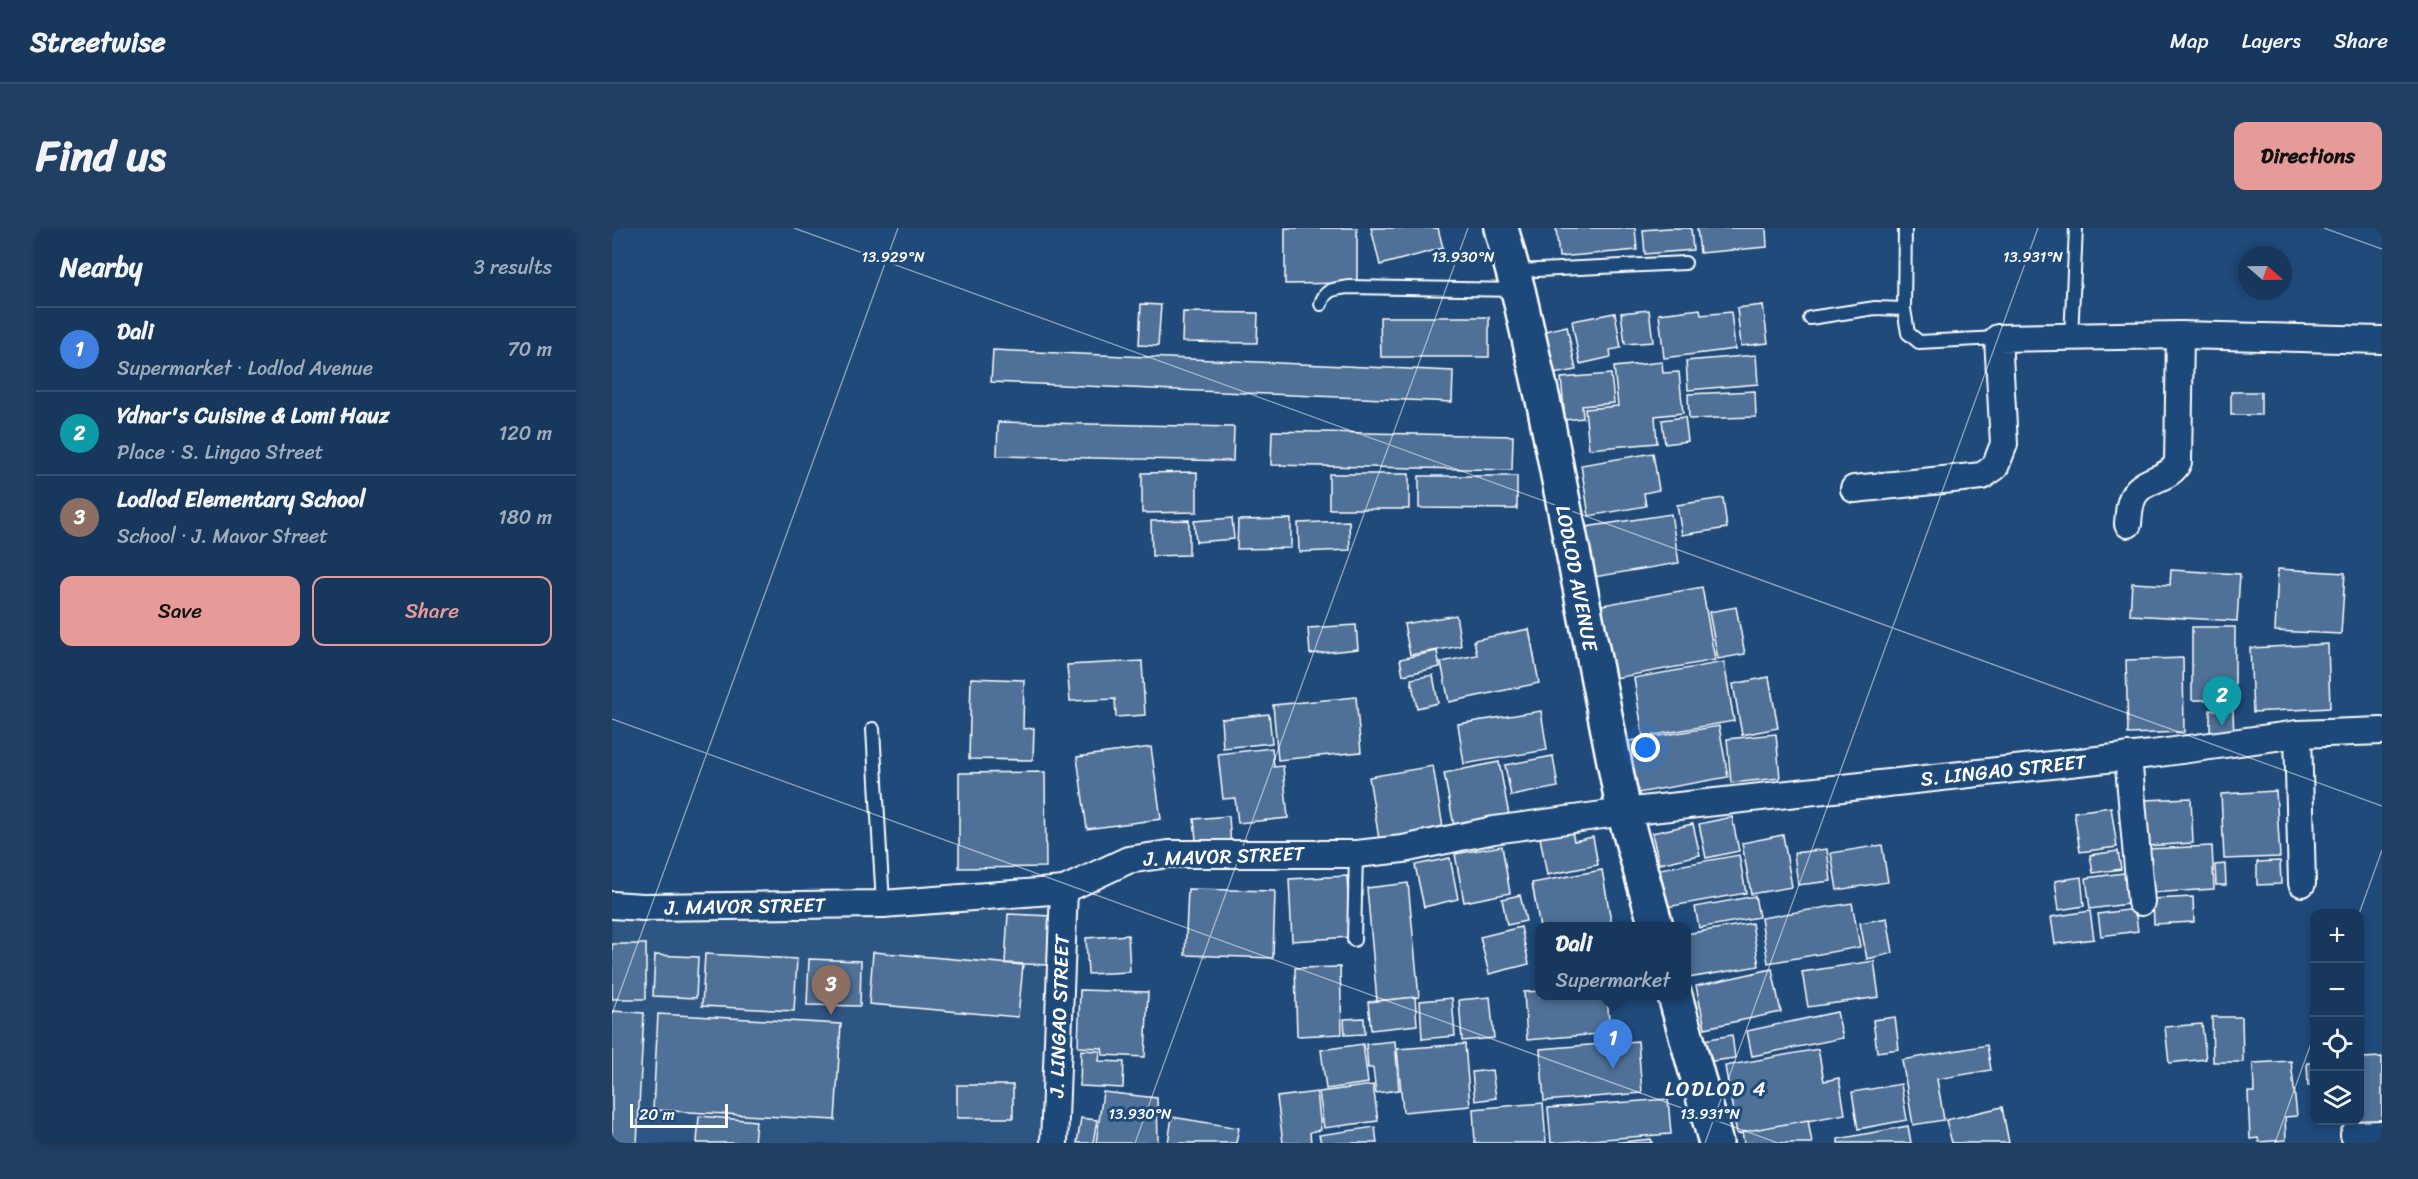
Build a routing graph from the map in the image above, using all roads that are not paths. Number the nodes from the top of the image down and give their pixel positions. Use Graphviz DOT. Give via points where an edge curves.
graph roads {
  1 [pos="1501,228"];
  2 [pos="1905,228"];
  3 [pos="2076,228"];
  4 [pos="1684,263"];
  5 [pos="1515,280"];
  6 [pos="1321,304"];
  7 [pos="1904,309"];
  8 [pos="1810,318"];
  9 [pos="2180,335"];
  10 [pos="1998,338"];
  11 [pos="2071,338"];
  12 [pos="2382,340"];
  13 [pos="1854,489"];
  14 [pos="2128,524"];
  15 [pos="873,729"];
  16 [pos="2382,731"];
  17 [pos="2298,734"];
  18 [pos="2128,756"];
  19 [pos="1624,812"];
  20 [pos="1356,854"];
  21 [pos="2302,883"];
  22 [pos="1064,890"];
  23 [pos="2141,902"];
  24 [pos="884,904"];
  25 [pos="612,905"];
  26 [pos="1655,922"];
  27 [pos="1354,940"];
  28 [pos="1676,1000"];
  29 [pos="2382,1134"];
  30 [pos="2354,1135"];
  31 [pos="1054,1143"];
  32 [pos="1716,1143"];
  1 -- 5 [label="main road, LODLOD AVENUE"];
  2 -- 7 [label="lane"];
  3 -- 11 [label="lane"];
  4 -- 5 [label="lane"];
  5 -- 6 [label="lane" via="1348,287 1331,290"];
  5 -- 19 [label="main road, LODLOD AVENUE" via="1545,409"];
  7 -- 8 [label="lane" via="1875,308"];
  7 -- 10 [label="lane" via="1908,333 1919,342"];
  9 -- 11 [label="street"];
  9 -- 12 [label="street"];
  9 -- 14 [label="street" via="2178,462 2171,472 2136,491"];
  10 -- 11 [label="street"];
  10 -- 13 [label="street" via="2004,444 1995,467 1982,476"];
  15 -- 24 [label="lane"];
  16 -- 17 [label="street, S. LINGAO STREET"];
  17 -- 18 [label="street, S. LINGAO STREET"];
  17 -- 21 [label="street"];
  18 -- 19 [label="street, S. LINGAO STREET"];
  18 -- 23 [label="street"];
  19 -- 20 [label="street, J. MAVOR STREET"];
  19 -- 26 [label="main road, LODLOD AVENUE"];
  20 -- 22 [label="street, J. MAVOR STREET" via="1168,854 1128,860"];
  20 -- 27 [label="lane"];
  22 -- 24 [label="street, J. MAVOR STREET"];
  22 -- 31 [label="street, J. LINGAO STREET"];
  24 -- 25 [label="street, J. MAVOR STREET"];
  28 -- 32 [label="main road"];
  29 -- 30 [label="street"];
}
